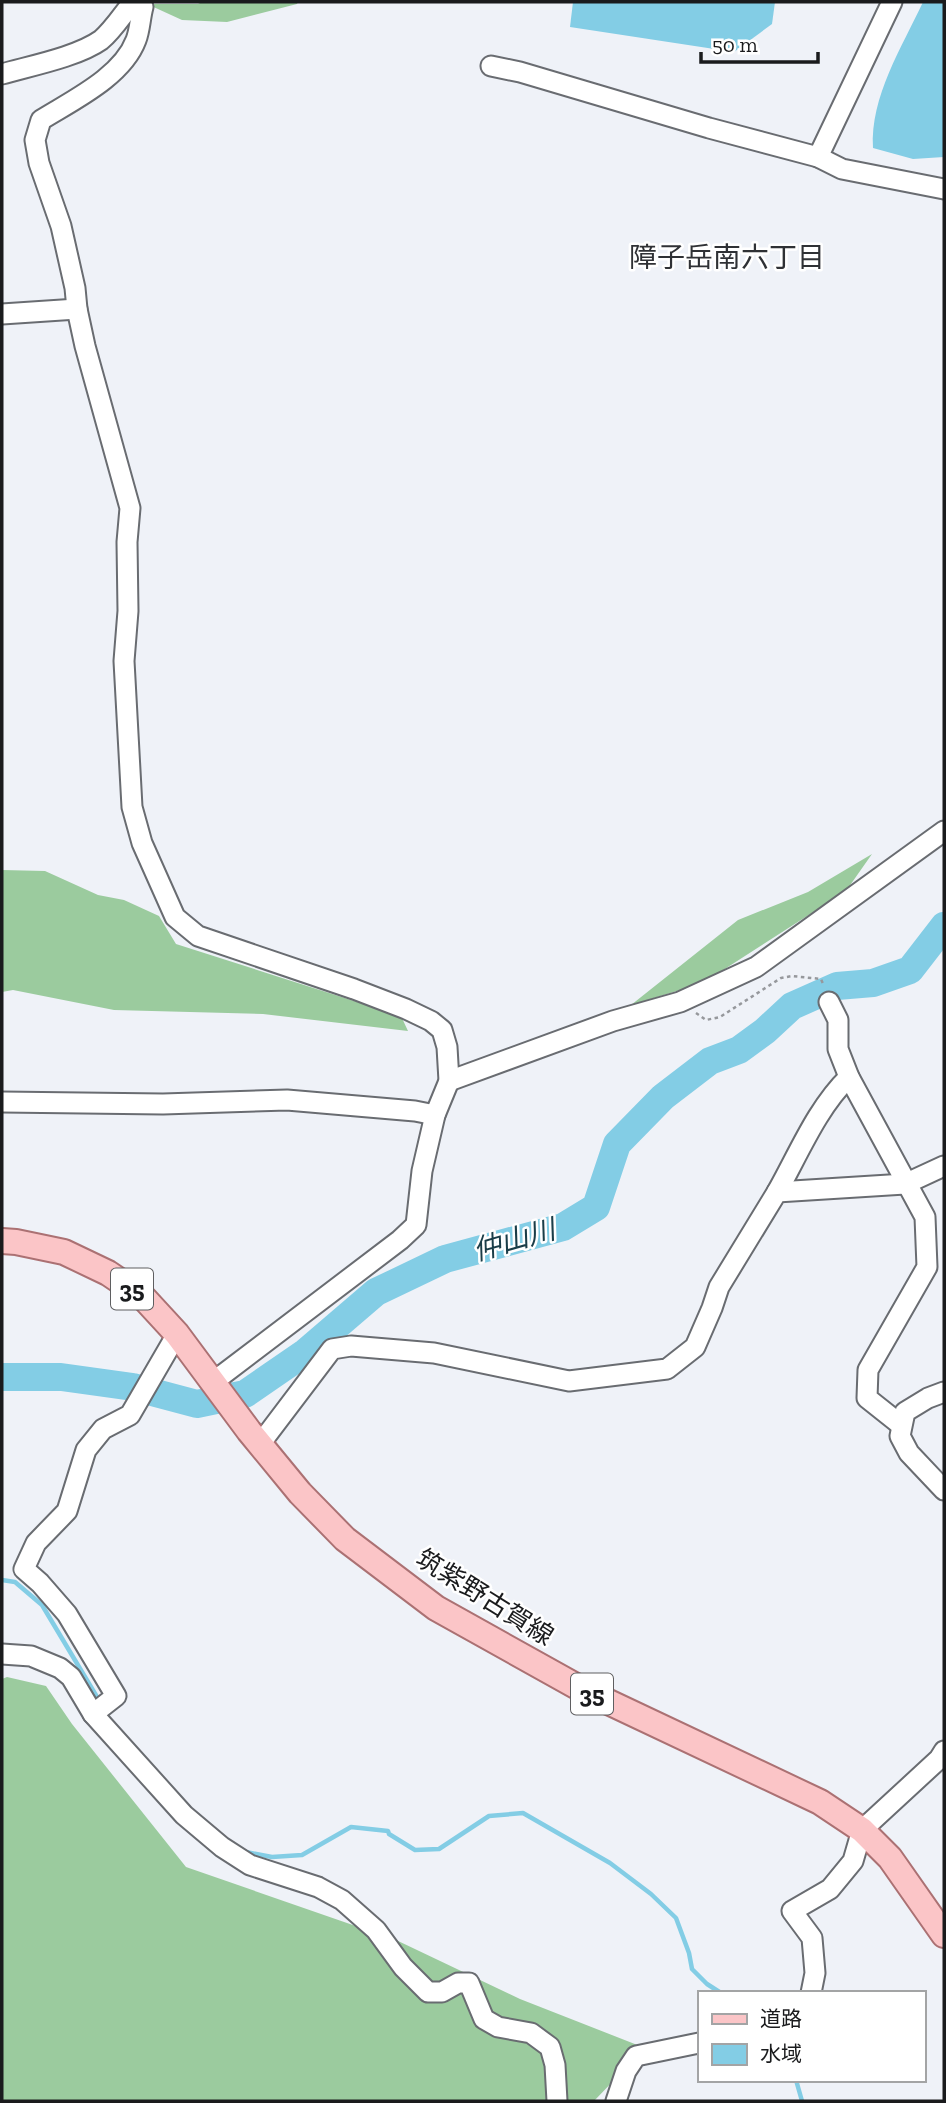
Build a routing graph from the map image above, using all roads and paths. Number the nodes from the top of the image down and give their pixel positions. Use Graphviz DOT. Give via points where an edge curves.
graph roads {
  1 [pos="133,2"];
  2 [pos="892,2"];
  3 [pos="491,66"];
  4 [pos="2,74"];
  5 [pos="818,157"];
  6 [pos="944,189"];
  7 [pos="77,309"];
  8 [pos="2,314"];
  9 [pos="944,831"];
  10 [pos="686,999"];
  11 [pos="829,1002"];
  12 [pos="849,1077"];
  13 [pos="449,1081"];
  14 [pos="2,1102"];
  15 [pos="435,1115"];
  16 [pos="944,1166"];
  17 [pos="905,1184"];
  18 [pos="778,1192"];
  19 [pos="2,1241"];
  20 [pos="177,1334"];
  21 [pos="218,1389"];
  22 [pos="944,1392"];
  23 [pos="901,1426"];
  24 [pos="254,1438"];
  25 [pos="944,1490"];
  26 [pos="2,1654"];
  27 [pos="93,1714"];
  28 [pos="944,1751"];
  29 [pos="862,1830"];
  30 [pos="944,1935"];
  31 [pos="811,1991"];
  32 [pos="698,2043"];
  33 [pos="557,2101"];
  34 [pos="616,2101"];
  1 -- 4 [label="street" via="92,46"];
  1 -- 7 [label="street" via="143,7 136,41 121,66 41,120 35,140 61,226"];
  2 -- 5 [label="street"];
  3 -- 5 [label="street"];
  5 -- 6 [label="street" via="842,169"];
  7 -- 8 [label="street"];
  7 -- 13 [label="street" via="130,508 124,661 132,807 142,843 175,917 198,936 354,989 431,1021 442,1030"];
  9 -- 10 [label="street" via="756,967"];
  10 -- 11 [label="path" via="706,1020 720,1017 780,978 792,976 821,979"];
  10 -- 13 [label="street"];
  11 -- 12 [label="street" via="838,1020 838,1049"];
  12 -- 17 [label="street"];
  12 -- 18 [label="street" via="820,1113"];
  13 -- 15 [label="street"];
  14 -- 15 [label="street" via="287,1100"];
  15 -- 21 [label="street" via="416,1224"];
  16 -- 17 [label="street"];
  17 -- 18 [label="street"];
  17 -- 23 [label="street" via="925,1217 927,1267 868,1370 867,1398"];
  18 -- 24 [label="street" via="719,1287 695,1347 667,1369 569,1381 434,1353 351,1346 332,1349"];
  19 -- 20 [label="main road, 筑紫野古賀線 / 35" via="64,1252 108,1273 142,1296"];
  20 -- 21 [label="main road, 筑紫野古賀線 / 35"];
  20 -- 27 [label="street" via="130,1415 103,1429 86,1450 67,1511 36,1543 24,1569 67,1614 116,1696"];
  21 -- 24 [label="main road, 筑紫野古賀線 / 35"];
  22 -- 23 [label="street" via="905,1412"];
  23 -- 25 [label="street" via="900,1436 909,1453"];
  24 -- 29 [label="main road, 筑紫野古賀線 / 35" via="345,1539 436,1608 583,1690 820,1802"];
  26 -- 27 [label="street" via="31,1656 60,1668 71,1677"];
  27 -- 33 [label="street" via="184,1815 222,1847 250,1865 342,1900 376,1930 428,1992 469,1983 484,2020 531,2033 550,2047"];
  28 -- 29 [label="street"];
  29 -- 30 [label="main road, 筑紫野古賀線 / 35" via="890,1858"];
  29 -- 31 [label="street" via="853,1861 830,1889 792,1911 812,1938"];
  32 -- 34 [label="street" via="636,2056"];
}
